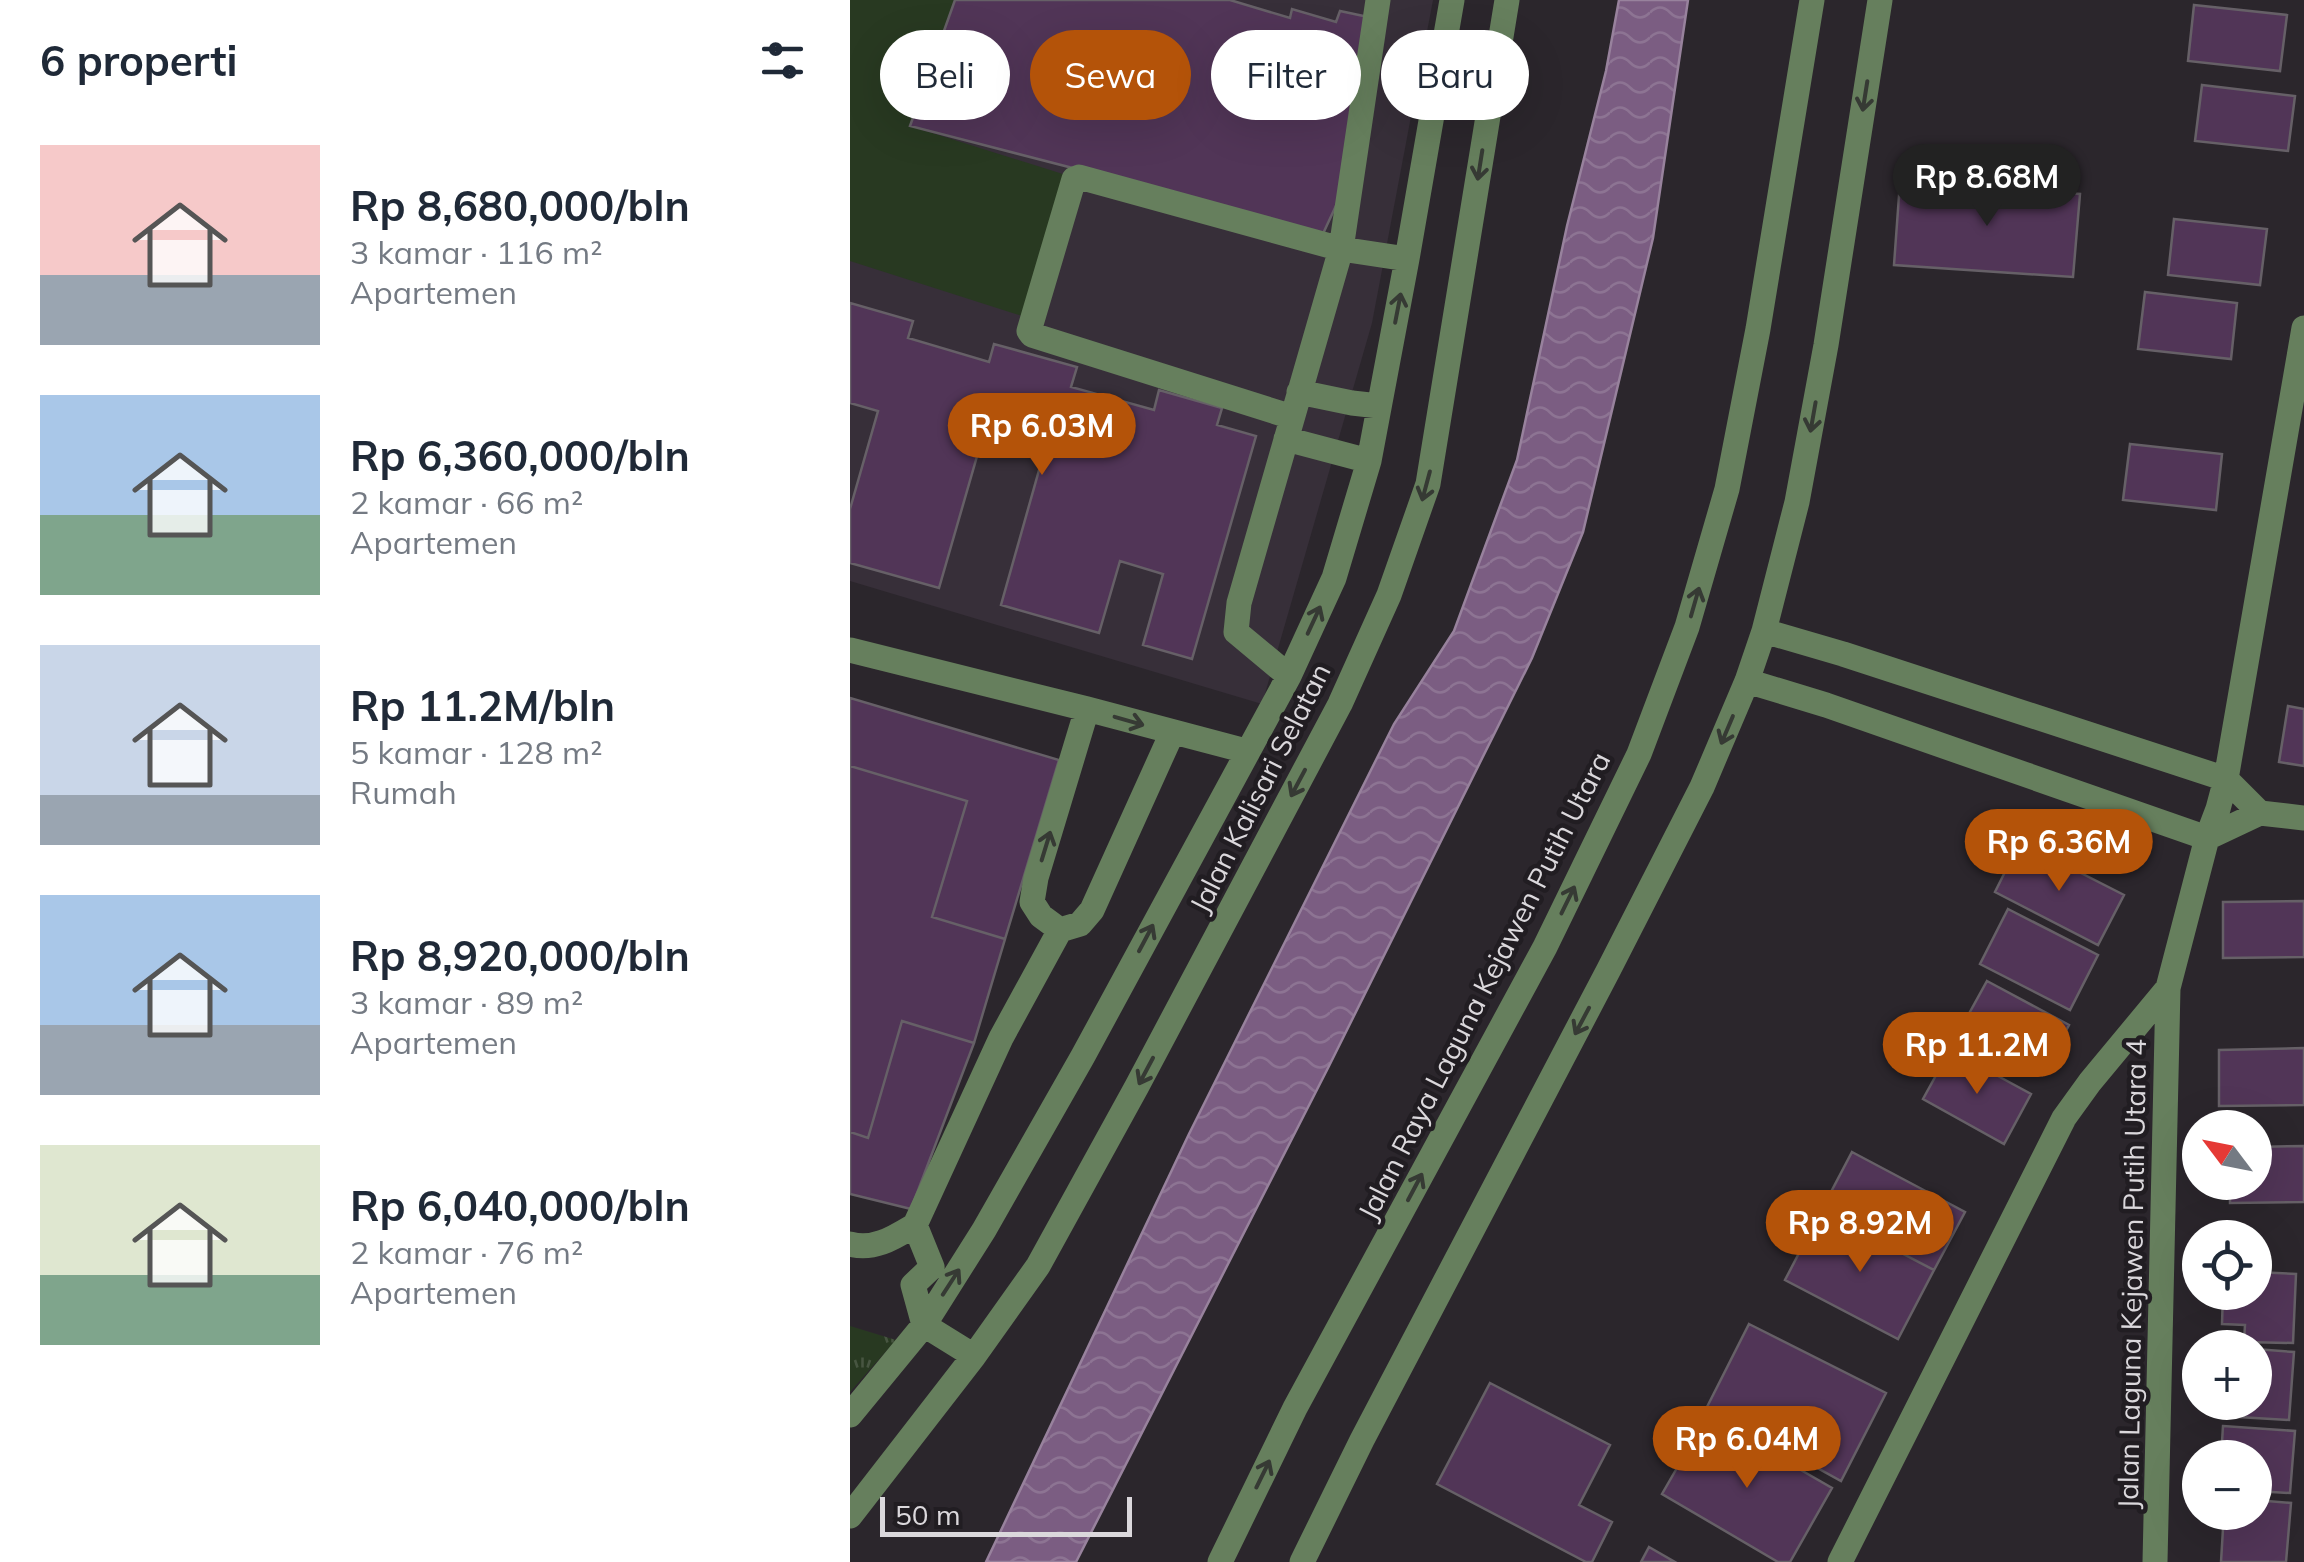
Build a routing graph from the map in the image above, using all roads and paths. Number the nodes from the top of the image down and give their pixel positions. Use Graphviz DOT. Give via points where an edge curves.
graph roads {
  1 [pos="1378,0"];
  2 [pos="1452,0"];
  3 [pos="1507,0"];
  4 [pos="1812,0"];
  5 [pos="1880,0"];
  6 [pos="1341,249"];
  7 [pos="1407,258"];
  8 [pos="2304,328"];
  9 [pos="1299,392"];
  10 [pos="1379,406"];
  11 [pos="1289,428"];
  12 [pos="1369,460"];
  13 [pos="1764,632"];
  14 [pos="850,650"];
  15 [pos="1289,676"];
  16 [pos="1748,681"];
  17 [pos="1087,709"];
  18 [pos="1172,733"];
  19 [pos="1246,752"];
  20 [pos="2226,779"];
  21 [pos="2260,814"];
  22 [pos="2304,818"];
  23 [pos="2206,838"];
  24 [pos="1060,930"];
  25 [pos="2168,988"];
  26 [pos="916,1225"];
  27 [pos="850,1244"];
  28 [pos="924,1325"];
  29 [pos="974,1356"];
  30 [pos="850,1415"];
  31 [pos="850,1516"];
  32 [pos="1220,1562"];
  33 [pos="1302,1562"];
  34 [pos="1840,1562"];
  35 [pos="2154,1562"];
  1 -- 6 [label="street"];
  2 -- 7 [label="street, Jalan Kalisari Selatan"];
  3 -- 29 [label="street, Jalan Kalisari Selatan, one-way" via="1428,484 1390,595 1340,704 1128,1104 1038,1266"];
  32 -- 4 [label="street, Jalan Raya Laguna Kejawen Putih Utara, one-way" via="1295,1408 1545,947 1639,754 1688,627 1726,488 1758,329"];
  5 -- 13 [label="street, one-way" via="1815,404"];
  6 -- 7 [label="street"];
  6 -- 9 [label="street"];
  6 -- 11 [label="street" via="1079,177 1040,293 1032,335"];
  10 -- 7 [label="street, Jalan Kalisari Selatan, one-way"];
  8 -- 20 [label="street, Jalan Laguna Kejawen Putih Utara 4"];
  9 -- 10 [label="street"];
  9 -- 11 [label="street"];
  10 -- 12 [label="street, Jalan Kalisari Selatan"];
  11 -- 12 [label="street"];
  11 -- 15 [label="street" via="1238,603 1236,632"];
  15 -- 12 [label="street, Jalan Kalisari Selatan, one-way" via="1334,578"];
  13 -- 16 [label="street"];
  13 -- 20 [label="street"];
  14 -- 17 [label="street"];
  15 -- 19 [label="street, Jalan Kalisari Selatan"];
  16 -- 23 [label="street"];
  16 -- 33 [label="street, one-way" via="1685,821"];
  17 -- 18 [label="street, one-way"];
  24 -- 17 [label="street, one-way" via="1032,902"];
  18 -- 19 [label="street"];
  18 -- 24 [label="street" via="1092,910 1080,924"];
  28 -- 19 [label="street, Jalan Kalisari Selatan, one-way" via="1074,1072"];
  20 -- 21 [label="street"];
  20 -- 23 [label="street, Jalan Laguna Kejawen Putih Utara 4"];
  21 -- 22 [label="street"];
  21 -- 23 [label="street"];
  23 -- 25 [label="street, Jalan Laguna Kejawen Putih Utara 4"];
  24 -- 26 [label="street"];
  25 -- 34 [label="street, Jalan Laguna Kejawen Putih Utara 4" via="2064,1118"];
  25 -- 35 [label="street, Jalan Laguna Kejawen Putih Utara 4"];
  26 -- 27 [label="street" via="888,1241"];
  26 -- 28 [label="street" via="932,1268 913,1285"];
  28 -- 29 [label="street"];
  28 -- 30 [label="street, Jalan Kalisari Selatan"];
  29 -- 31 [label="street, Jalan Kalisari Selatan"];
}
